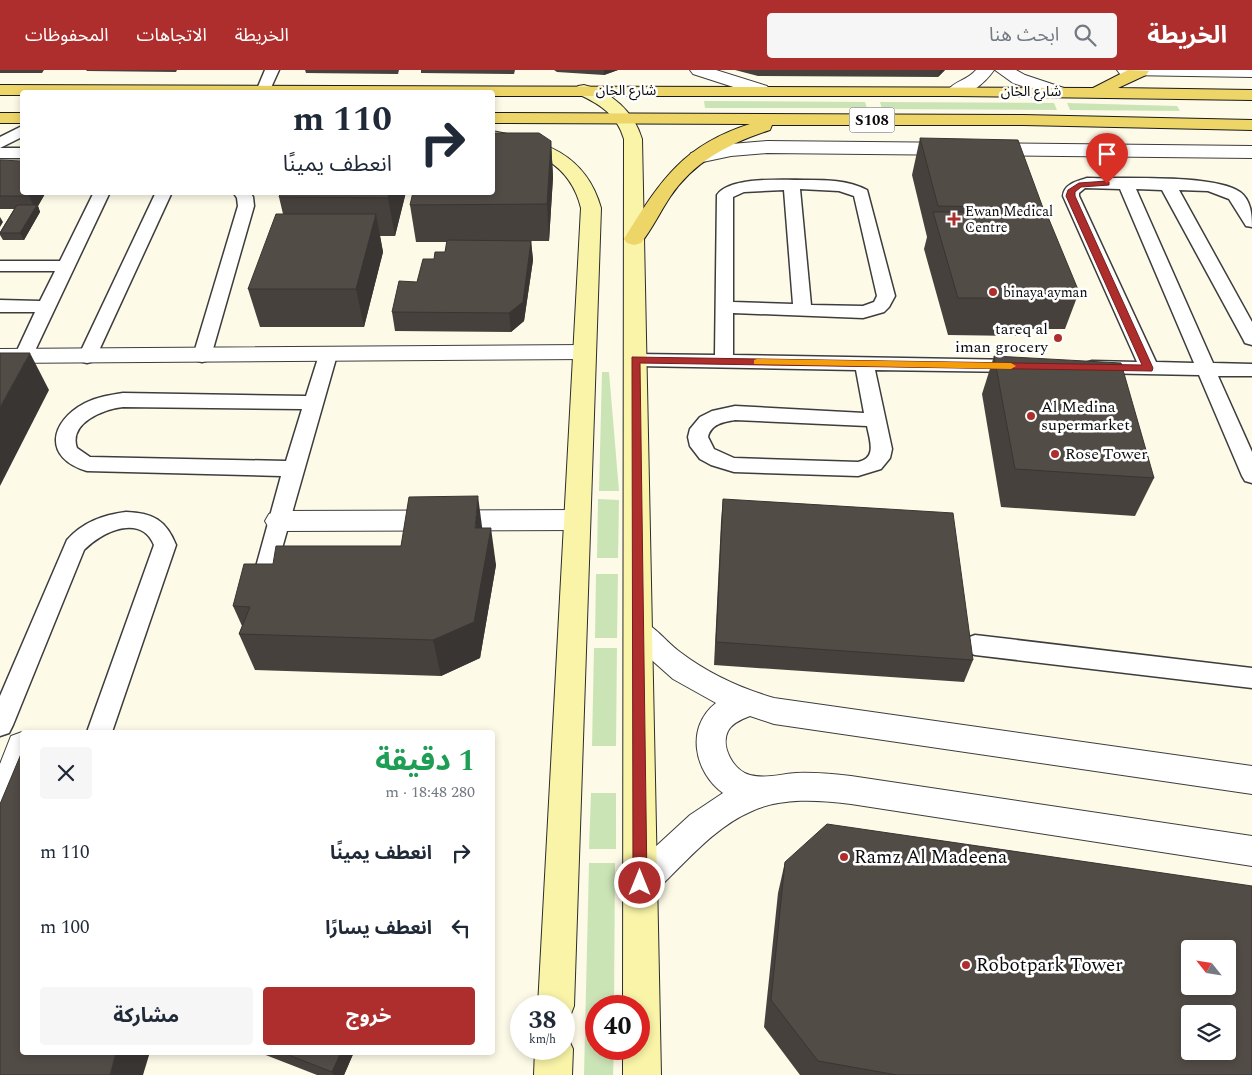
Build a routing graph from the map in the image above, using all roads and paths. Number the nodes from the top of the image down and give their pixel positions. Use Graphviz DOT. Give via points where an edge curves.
graph roads {
  1 [pos="272,70"];
  2 [pos="699,70"];
  3 [pos="985,70"];
  4 [pos="1004,70"];
  5 [pos="1126,70"];
  6 [pos="1140,71"];
  7 [pos="1252,72"];
  8 [pos="264,89"];
  9 [pos="0,90"];
  10 [pos="584,90"];
  11 [pos="761,90"];
  12 [pos="956,91"];
  13 [pos="1058,92"];
  14 [pos="1095,92"];
  15 [pos="1252,95"];
  16 [pos="0,118"];
  17 [pos="20,118"];
  18 [pos="495,118"];
  19 [pos="624,118"];
  20 [pos="784,120"];
  21 [pos="912,120"];
  22 [pos="1252,125"];
  23 [pos="20,132"];
  24 [pos="495,137"];
  25 [pos="0,143"];
  26 [pos="1014,148"];
  27 [pos="1252,152"];
  28 [pos="0,153"];
  29 [pos="20,153"];
  30 [pos="698,157"];
  31 [pos="1126,184"];
  32 [pos="1168,185"];
  33 [pos="792,186"];
  34 [pos="100,195"];
  35 [pos="163,195"];
  36 [pos="244,195"];
  37 [pos="1252,222"];
  38 [pos="634,239"];
  39 [pos="0,266"];
  40 [pos="65,266"];
  41 [pos="0,306"];
  42 [pos="46,307"];
  43 [pos="726,307"];
  44 [pos="802,309"];
  45 [pos="1252,340"];
  46 [pos="585,352"];
  47 [pos="328,355"];
  48 [pos="0,356"];
  49 [pos="202,356"];
  50 [pos="23,357"];
  51 [pos="87,357"];
  52 [pos="636,360"];
  53 [pos="724,361"];
  54 [pos="864,364"];
  55 [pos="1042,367"];
  56 [pos="1072,367"];
  57 [pos="1148,368"];
  58 [pos="1206,369"];
  59 [pos="1252,370"];
  60 [pos="314,403"];
  61 [pos="876,420"];
  62 [pos="294,469"];
  63 [pos="1252,476"];
  64 [pos="577,520"];
  65 [pos="278,521"];
  66 [pos="265,574"];
  67 [pos="638,631"];
  68 [pos="975,645"];
  69 [pos="1252,678"];
  70 [pos="749,704"];
  71 [pos="0,725"];
  72 [pos="101,730"];
  73 [pos="0,744"];
  74 [pos="20,745"];
  75 [pos="20,751"];
  76 [pos="1252,780"];
  77 [pos="766,791"];
  78 [pos="0,813"];
  79 [pos="1252,851"];
  80 [pos="640,883"];
  81 [pos="556,995"];
  82 [pos="554,1060"];
  83 [pos="553,1075"];
  84 [pos="642,1075"];
  1 -- 8 [label="lane"];
  2 -- 11 [label="street"];
  3 -- 12 [label="street" via="978,79"];
  4 -- 13 [label="street" via="1019,79"];
  5 -- 6 [label="street"];
  6 -- 7 [label="street"];
  6 -- 14 [label="main road"];
  8 -- 9 [label="main road, شارع الخان / S108"];
  8 -- 10 [label="main road, شارع الخان / S108"];
  10 -- 11 [label="main road, شارع الخان / S108"];
  10 -- 19 [label="street" via="608,102"];
  11 -- 12 [label="main road, شارع الخان / S108"];
  12 -- 13 [label="main road, شارع الخان / S108"];
  13 -- 14 [label="main road, شارع الخان / S108"];
  14 -- 15 [label="main road, شارع الخان / S108"];
  16 -- 17 [label="main road"];
  18 -- 19 [label="main road, شارع الخان / S108"];
  19 -- 20 [label="main road, شارع الخان / S108"];
  19 -- 38 [label="street" via="632,139"];
  20 -- 21 [label="main road, شارع الخان / S108"];
  20 -- 30 [label="main road" via="730,138"];
  21 -- 22 [label="main road, شارع الخان / S108"];
  21 -- 26 [label="main road"];
  23 -- 25 [label="lane"];
  24 -- 46 [label="street" via="549,154 571,169 585,187 591,208"];
  26 -- 27 [label="street"];
  26 -- 30 [label="street" via="767,147"];
  28 -- 29 [label="lane"];
  30 -- 38 [label="main road" via="672,181"];
  31 -- 32 [label="lane"];
  31 -- 57 [label="lane" via="1079,185 1070,196"];
  31 -- 58 [label="lane"];
  32 -- 37 [label="lane" via="1210,186 1228,192 1240,201"];
  32 -- 45 [label="lane"];
  33 -- 43 [label="lane" via="744,187 725,195"];
  33 -- 44 [label="lane"];
  33 -- 44 [label="lane" via="844,186 861,193 886,296 880,307 863,312"];
  34 -- 40 [label="lane"];
  35 -- 51 [label="lane"];
  36 -- 49 [label="lane" via="246,206"];
  38 -- 52 [label="street"];
  39 -- 40 [label="lane"];
  40 -- 42 [label="lane"];
  41 -- 42 [label="lane"];
  42 -- 50 [label="lane"];
  43 -- 44 [label="lane"];
  43 -- 53 [label="lane"];
  46 -- 47 [label="street"];
  46 -- 64 [label="street"];
  47 -- 49 [label="street"];
  47 -- 60 [label="lane"];
  48 -- 50 [label="street"];
  49 -- 51 [label="street"];
  50 -- 51 [label="street"];
  52 -- 53 [label="lane"];
  52 -- 67 [label="street"];
  53 -- 54 [label="lane"];
  54 -- 55 [label="lane"];
  54 -- 61 [label="lane"];
  56 -- 57 [label="lane"];
  57 -- 58 [label="lane"];
  58 -- 59 [label="lane"];
  58 -- 63 [label="lane"];
  60 -- 62 [label="lane"];
  60 -- 62 [label="lane" via="107,402 84,413 68,429 64,440 74,459 87,464"];
  61 -- 61 [label="lane" via="881,456 868,467 858,469 734,465 708,456 700,447 698,436 709,419 721,414"];
  62 -- 65 [label="lane"];
  64 -- 65 [label="street"];
  64 -- 81 [label="street"];
  65 -- 66 [label="lane"];
  67 -- 70 [label="street" via="674,666"];
  67 -- 80 [label="street"];
  68 -- 69 [label="lane"];
  70 -- 76 [label="street" via="799,716"];
  70 -- 77 [label="street" via="735,707 715,725 710,737 711,751 724,775 736,784 750,790"];
  71 -- 72 [label="lane" via="75,546 95,529 122,520 136,520 157,528 165,545"];
  73 -- 74 [label="street"];
  75 -- 78 [label="street"];
  77 -- 79 [label="street" via="794,786 823,786"];
  77 -- 80 [label="street" via="712,817"];
  80 -- 84 [label="street"];
  82 -- 83 [label="street"];
}
